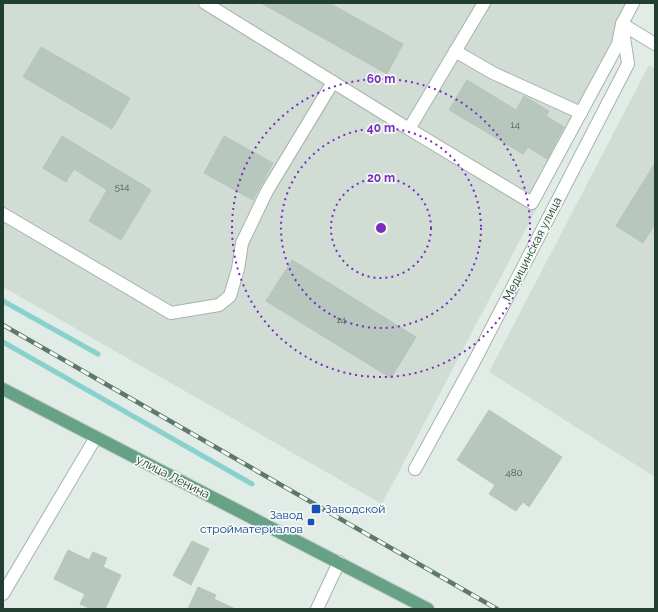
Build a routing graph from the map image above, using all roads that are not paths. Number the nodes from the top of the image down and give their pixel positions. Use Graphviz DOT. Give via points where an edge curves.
graph roads {
  1 [pos="205,3"];
  2 [pos="484,3"];
  3 [pos="633,3"];
  4 [pos="622,24"];
  5 [pos="655,44"];
  6 [pos="455,51"];
  7 [pos="333,82"];
  8 [pos="581,113"];
  9 [pos="409,129"];
  10 [pos="3,214"];
  11 [pos="3,389"];
  12 [pos="96,437"];
  13 [pos="415,469"];
  14 [pos="339,562"];
  15 [pos="3,594"];
  16 [pos="317,609"];
  17 [pos="428,609"];
  1 -- 7 [label="street"];
  2 -- 6 [label="street"];
  3 -- 4 [label="street"];
  4 -- 5 [label="street"];
  4 -- 8 [label="street" via="618,44"];
  4 -- 13 [label="street, Медицинская улица" via="628,64 479,353"];
  6 -- 8 [label="street" via="493,73"];
  6 -- 9 [label="street"];
  7 -- 9 [label="street"];
  7 -- 10 [label="street" via="267,191 242,243 230,296 219,305 171,313"];
  8 -- 9 [label="street" via="532,203"];
  11 -- 12 [label="main road, улица Ленина"];
  12 -- 14 [label="main road, улица Ленина"];
  12 -- 15 [label="street"];
  14 -- 16 [label="street"];
  14 -- 17 [label="main road, улица Ленина"];
}
